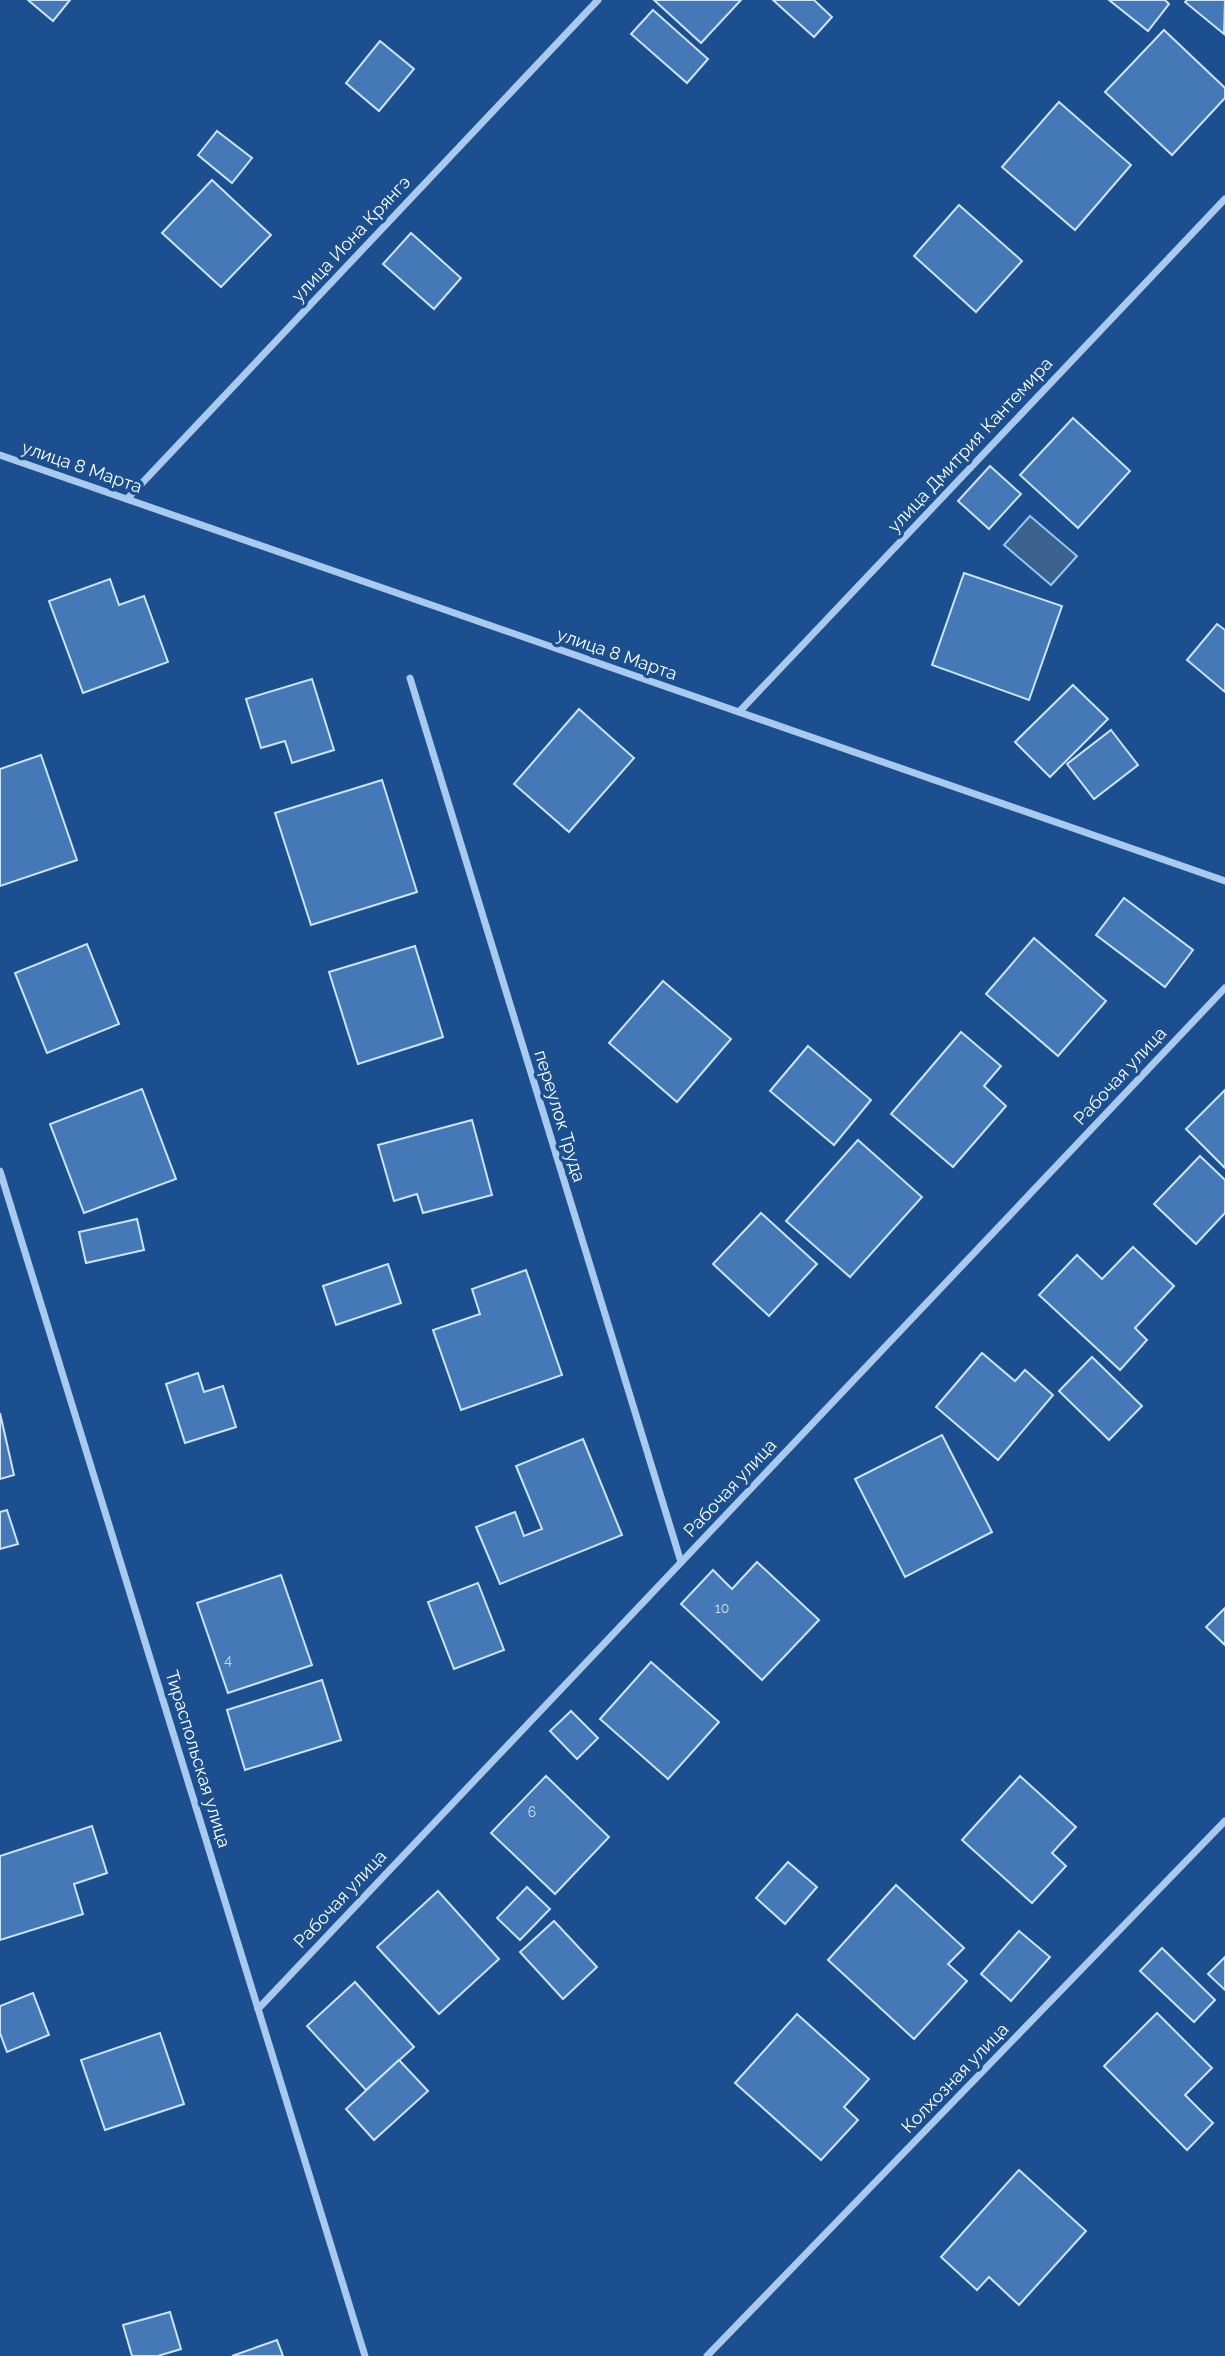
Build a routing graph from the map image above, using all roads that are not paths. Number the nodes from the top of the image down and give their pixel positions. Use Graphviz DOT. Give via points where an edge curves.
graph roads {
  1 [pos="598,0"];
  2 [pos="1225,199"];
  3 [pos="0,455"];
  4 [pos="127,499"];
  5 [pos="410,678"];
  6 [pos="739,712"];
  7 [pos="1225,881"];
  8 [pos="1225,988"];
  9 [pos="0,1171"];
  10 [pos="681,1563"];
  11 [pos="1225,1821"];
  12 [pos="258,2009"];
  13 [pos="365,2356"];
  14 [pos="707,2356"];
  1 -- 4 [label="street, улица Иона Крянгэ"];
  2 -- 6 [label="street, улица Дмитрия Кантемира"];
  3 -- 4 [label="street, улица 8 Марта"];
  4 -- 6 [label="street, улица 8 Марта"];
  5 -- 10 [label="street, переулок Труда"];
  6 -- 7 [label="street, улица 8 Марта"];
  8 -- 10 [label="street, Рабочая улица"];
  9 -- 12 [label="street, Тираспольская улица"];
  10 -- 12 [label="street, Рабочая улица"];
  11 -- 14 [label="street, Колхозная улица"];
  12 -- 13 [label="street, Тираспольская улица"];
}
